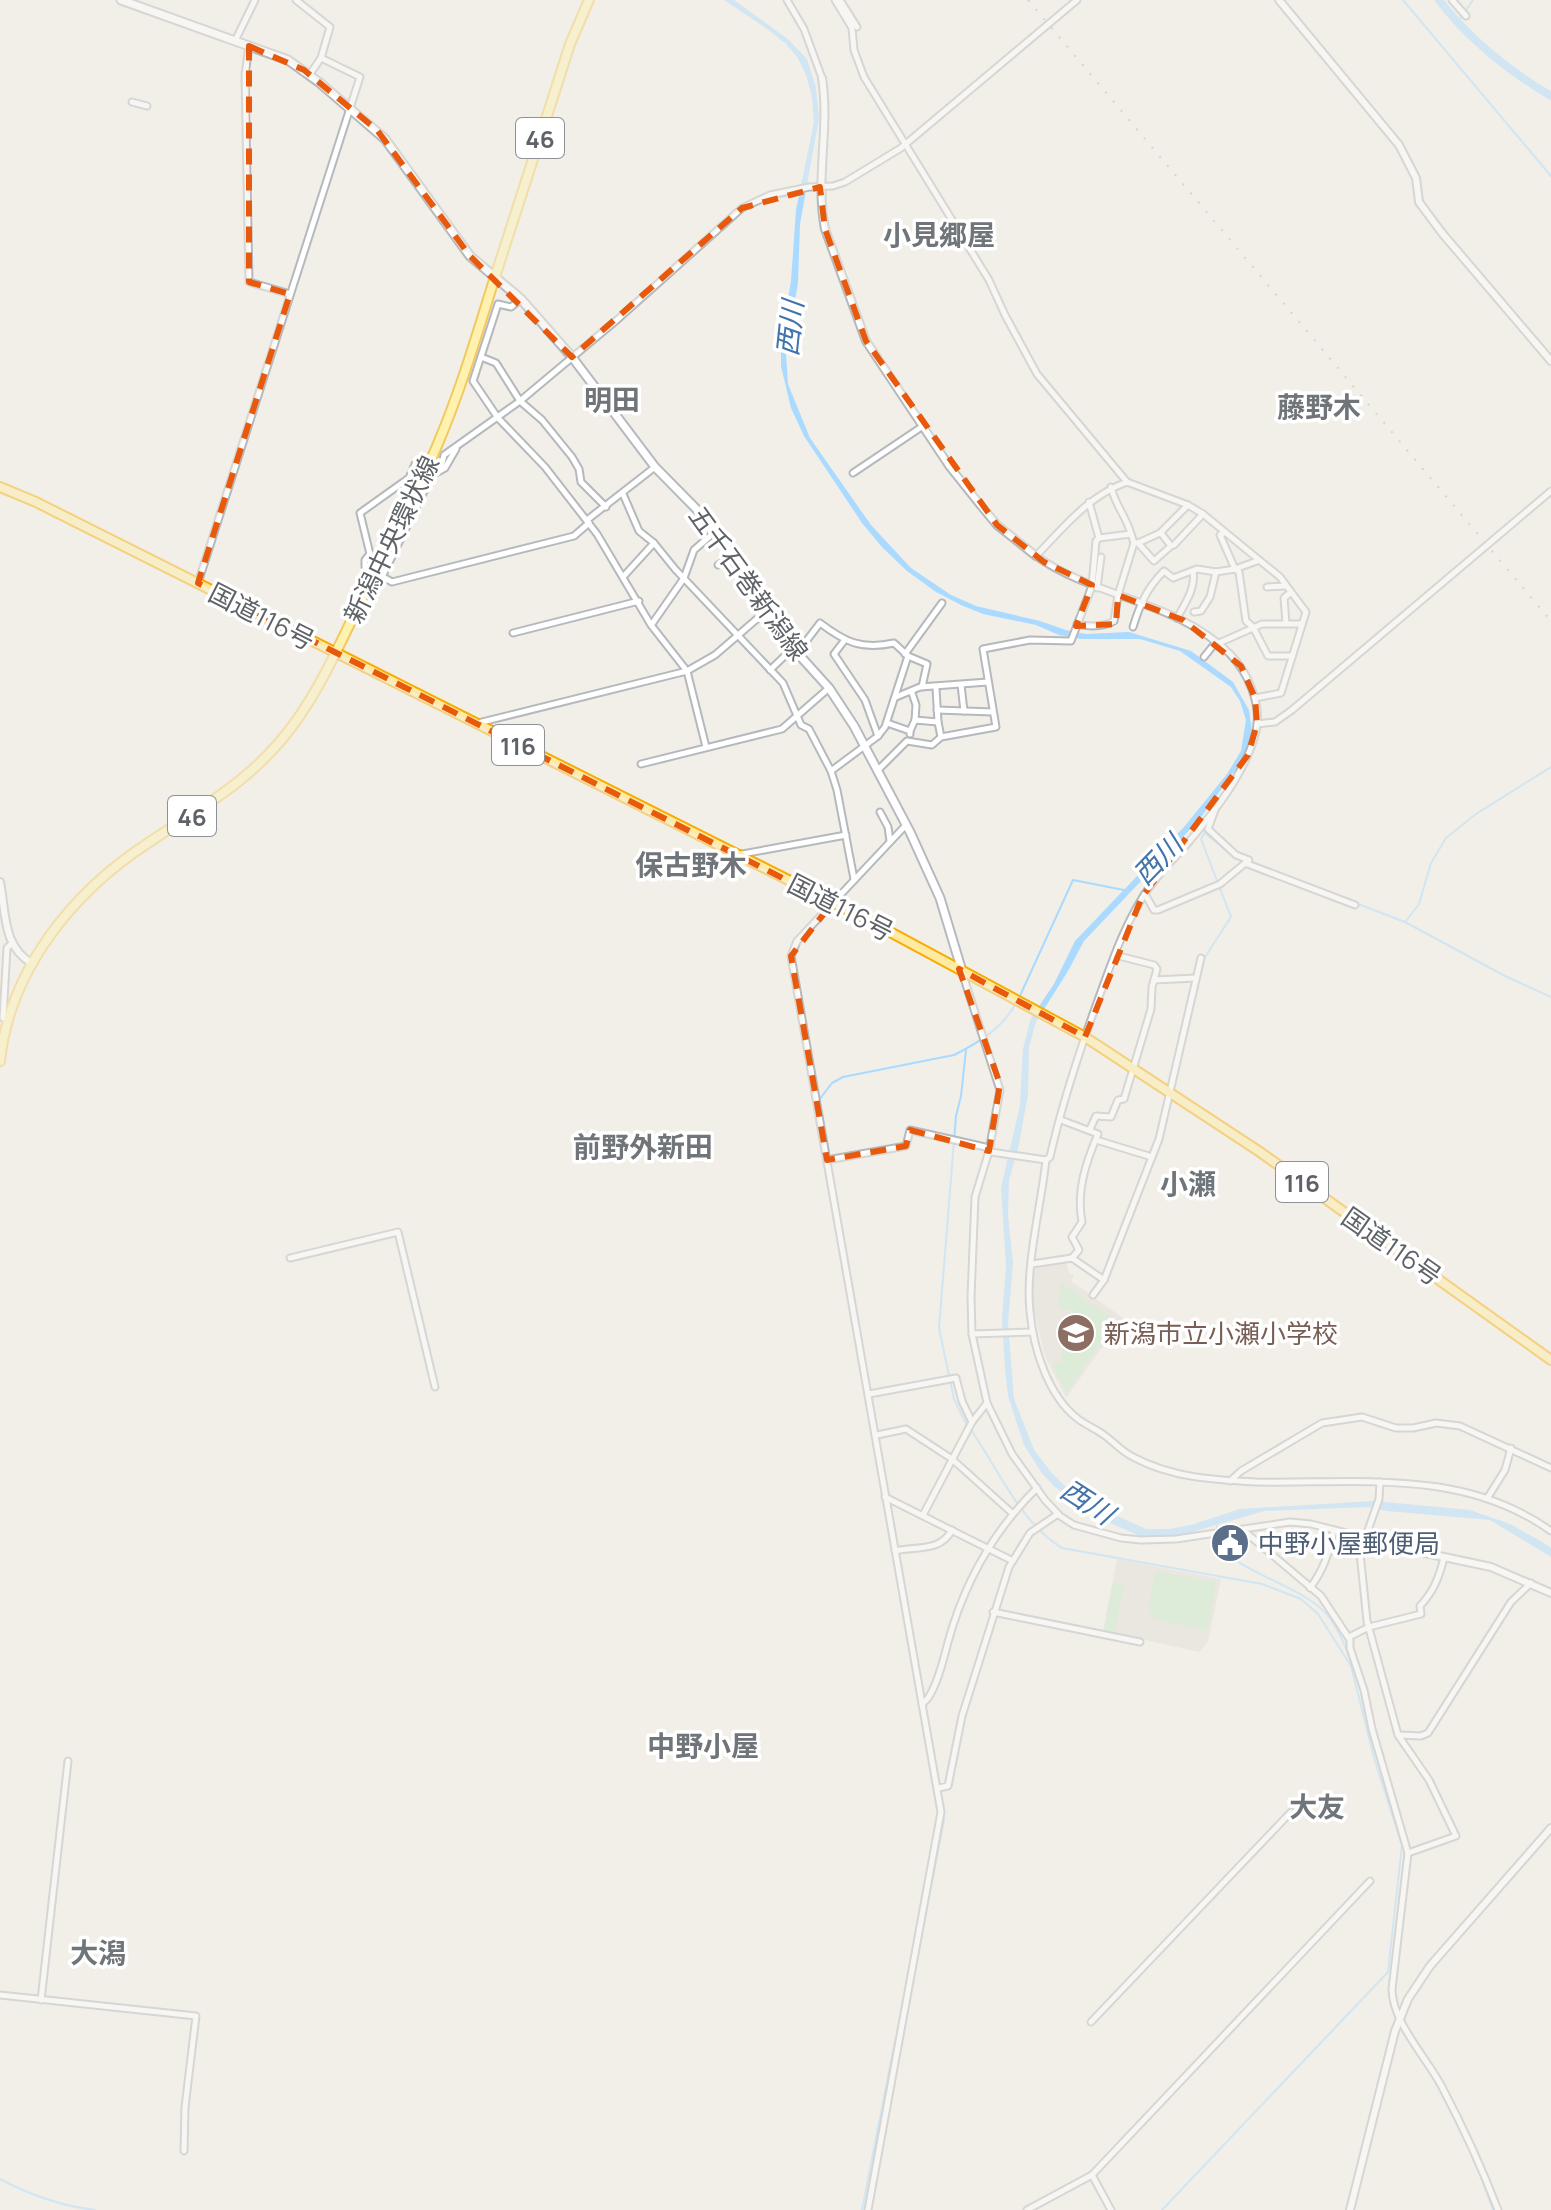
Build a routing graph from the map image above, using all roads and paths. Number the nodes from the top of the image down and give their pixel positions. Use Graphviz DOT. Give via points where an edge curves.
graph roads {
  1 [pos="121,0"];
  2 [pos="255,0"];
  3 [pos="296,0"];
  4 [pos="589,0"];
  5 [pos="838,0"];
  6 [pos="1077,0"];
  7 [pos="1279,0"];
  8 [pos="1452,0"];
  9 [pos="791,1"];
  10 [pos="144,4"];
  11 [pos="1466,16"];
  12 [pos="857,27"];
  13 [pos="235,41"];
  14 [pos="249,46"];
  15 [pos="321,58"];
  16 [pos="310,74"];
  17 [pos="822,78"];
  18 [pos="132,102"];
  19 [pos="147,106"];
  20 [pos="349,109"];
  21 [pos="906,144"];
  22 [pos="820,187"];
  23 [pos="495,277"];
  24 [pos="290,294"];
  25 [pos="521,299"];
  26 [pos="481,357"];
  27 [pos="572,357"];
  28 [pos="1551,361"];
  29 [pos="520,401"];
  30 [pos="498,418"];
  31 [pos="923,426"];
  32 [pos="457,447"];
  33 [pos="429,464"];
  34 [pos="655,467"];
  35 [pos="853,473"];
  36 [pos="1127,482"];
  37 [pos="0,487"];
  38 [pos="1111,487"];
  39 [pos="1551,491"];
  40 [pos="623,494"];
  41 [pos="1089,502"];
  42 [pos="1188,505"];
  43 [pos="606,507"];
  44 [pos="1203,514"];
  45 [pos="588,522"];
  46 [pos="717,530"];
  47 [pos="1225,532"];
  48 [pos="1160,533"];
  49 [pos="1131,534"];
  50 [pos="1099,538"];
  51 [pos="654,543"];
  52 [pos="1136,543"];
  53 [pos="1171,546"];
  54 [pos="1036,556"];
  55 [pos="731,557"];
  56 [pos="1101,557"];
  57 [pos="1258,560"];
  58 [pos="1154,561"];
  59 [pos="718,565"];
  60 [pos="1235,569"];
  61 [pos="1164,571"];
  62 [pos="1193,571"];
  63 [pos="1216,572"];
  64 [pos="378,575"];
  65 [pos="623,578"];
  66 [pos="684,578"];
  67 [pos="198,583"];
  68 [pos="1287,586"];
  69 [pos="1095,587"];
  70 [pos="1267,587"];
  71 [pos="1291,592"];
  72 [pos="1118,595"];
  73 [pos="639,601"];
  74 [pos="942,603"];
  75 [pos="1140,603"];
  76 [pos="765,612"];
  77 [pos="1194,612"];
  78 [pos="1177,618"];
  79 [pos="1286,623"];
  80 [pos="1302,624"];
  81 [pos="651,625"];
  82 [pos="1077,625"];
  83 [pos="1133,627"];
  84 [pos="1253,627"];
  85 [pos="513,633"];
  86 [pos="736,636"];
  87 [pos="844,641"];
  88 [pos="1218,642"];
  89 [pos="796,649"];
  90 [pos="334,653"];
  91 [pos="907,655"];
  92 [pos="1292,656"];
  93 [pos="1204,657"];
  94 [pos="770,670"];
  95 [pos="687,671"];
  96 [pos="988,682"];
  97 [pos="961,685"];
  98 [pos="922,687"];
  99 [pos="829,688"];
  100 [pos="936,688"];
  101 [pos="912,693"];
  102 [pos="896,697"];
  103 [pos="1255,698"];
  104 [pos="937,710"];
  105 [pos="964,711"];
  106 [pos="993,712"];
  107 [pos="798,717"];
  108 [pos="915,720"];
  109 [pos="938,722"];
  110 [pos="887,723"];
  111 [pos="477,724"];
  112 [pos="1257,724"];
  113 [pos="910,731"];
  114 [pos="878,736"];
  115 [pos="941,737"];
  116 [pos="907,741"];
  117 [pos="864,746"];
  118 [pos="706,747"];
  119 [pos="641,764"];
  120 [pos="831,771"];
  121 [pos="877,771"];
  122 [pos="1215,808"];
  123 [pos="880,812"];
  124 [pos="906,824"];
  125 [pos="846,835"];
  126 [pos="890,842"];
  127 [pos="737,855"];
  128 [pos="1245,863"];
  129 [pos="854,880"];
  130 [pos="0,882"];
  131 [pos="1145,894"];
  132 [pos="833,903"];
  133 [pos="1355,905"];
  134 [pos="3,921"];
  135 [pos="11,944"];
  136 [pos="1115,955"];
  137 [pos="1201,958"];
  138 [pos="33,964"];
  139 [pos="962,971"];
  140 [pos="1196,978"];
  141 [pos="1154,980"];
  142 [pos="3,1024"];
  143 [pos="1085,1037"];
  144 [pos="0,1061"];
  145 [pos="1133,1068"];
  146 [pos="1170,1092"];
  147 [pos="1061,1120"];
  148 [pos="1090,1129"];
  149 [pos="1096,1140"];
  150 [pos="989,1151"];
  151 [pos="1152,1157"];
  152 [pos="827,1160"];
  153 [pos="1046,1160"];
  154 [pos="290,1258"];
  155 [pos="1072,1258"];
  156 [pos="1031,1264"];
  157 [pos="1104,1280"];
  158 [pos="1093,1295"];
  159 [pos="1033,1332"];
  160 [pos="972,1334"];
  161 [pos="1551,1360"];
  162 [pos="435,1387"];
  163 [pos="869,1394"];
  164 [pos="987,1403"];
  165 [pos="972,1422"];
  166 [pos="877,1435"];
  167 [pos="1511,1448"];
  168 [pos="952,1459"];
  169 [pos="1551,1468"];
  170 [pos="1230,1481"];
  171 [pos="1380,1482"];
  172 [pos="1037,1488"];
  173 [pos="885,1497"];
  174 [pos="1488,1497"];
  175 [pos="1012,1513"];
  176 [pos="1058,1514"];
  177 [pos="923,1515"];
  178 [pos="952,1530"];
  179 [pos="1243,1530"];
  180 [pos="1334,1530"];
  181 [pos="1551,1531"];
  182 [pos="1364,1538"];
  183 [pos="989,1548"];
  184 [pos="895,1551"];
  185 [pos="1425,1553"];
  186 [pos="1444,1558"];
  187 [pos="1013,1561"];
  188 [pos="1531,1583"];
  189 [pos="1310,1588"];
  190 [pos="1551,1593"];
  191 [pos="993,1612"];
  192 [pos="1369,1627"];
  193 [pos="1349,1637"];
  194 [pos="1140,1642"];
  195 [pos="922,1704"];
  196 [pos="1398,1735"];
  197 [pos="68,1761"];
  198 [pos="938,1788"];
  199 [pos="1291,1812"];
  200 [pos="1551,1828"];
  201 [pos="1408,1853"];
  202 [pos="1370,1881"];
  203 [pos="0,1995"];
  204 [pos="41,2000"];
  205 [pos="1400,2018"];
  206 [pos="1091,2022"];
  207 [pos="184,2151"];
  208 [pos="1092,2175"];
  209 [pos="868,2210"];
  210 [pos="1028,2210"];
  211 [pos="1111,2210"];
  212 [pos="1350,2210"];
  213 [pos="1498,2210"];
  1 -- 10 [label="main road, 五千石巻新潟線"];
  2 -- 13 [label="street"];
  3 -- 15 [label="street" via="330,27"];
  4 -- 23 [label="main road, 新潟中央環状線 / 46"];
  5 -- 12 [label="street"];
  5 -- 21 [label="street" via="852,28 862,75"];
  6 -- 21 [label="street"];
  7 -- 28 [label="street" via="1399,145 1416,178 1419,202 1442,233"];
  8 -- 11 [label="street"];
  9 -- 17 [label="street"];
  10 -- 13 [label="main road, 五千石巻新潟線"];
  13 -- 14 [label="main road, 五千石巻新潟線"];
  14 -- 16 [label="main road, 五千石巻新潟線"];
  14 -- 24 [label="street" via="249,282"];
  15 -- 16 [label="street"];
  15 -- 20 [label="street" via="360,77"];
  16 -- 20 [label="main road, 五千石巻新潟線"];
  17 -- 22 [label="street"];
  18 -- 19 [label="street"];
  20 -- 23 [label="main road, 五千石巻新潟線" via="385,139 470,256"];
  20 -- 24 [label="street"];
  21 -- 22 [label="street" via="845,182"];
  21 -- 36 [label="street" via="989,280 1037,374"];
  22 -- 27 [label="street" via="763,197 733,215"];
  22 -- 31 [label="street" via="825,229 858,324"];
  23 -- 25 [label="main road, 五千石巻新潟線"];
  23 -- 33 [label="main road, 新潟中央環状線 / 46"];
  24 -- 67 [label="street"];
  25 -- 26 [label="street" via="511,307 498,304"];
  25 -- 27 [label="main road, 五千石巻新潟線"];
  26 -- 29 [label="street" via="496,363"];
  26 -- 30 [label="street" via="473,381"];
  27 -- 29 [label="street"];
  27 -- 34 [label="main road, 五千石巻新潟線"];
  29 -- 30 [label="street"];
  29 -- 43 [label="street" via="542,420 572,457 581,482"];
  30 -- 32 [label="street"];
  30 -- 45 [label="street"];
  31 -- 35 [label="street"];
  31 -- 54 [label="street" via="989,516"];
  32 -- 33 [label="street" via="444,455 441,467"];
  32 -- 64 [label="street" via="445,468 432,475"];
  33 -- 64 [label="main road, 新潟中央環状線 / 46"];
  33 -- 64 [label="street" via="419,461 409,478 360,513 370,554 365,567"];
  34 -- 40 [label="street"];
  34 -- 46 [label="main road, 五千石巻新潟線"];
  36 -- 38 [label="street"];
  36 -- 42 [label="street"];
  37 -- 67 [label="highway, 国道116号 / 116"];
  38 -- 41 [label="street"];
  38 -- 49 [label="street"];
  39 -- 112 [label="street" via="1292,710 1275,722"];
  40 -- 43 [label="street"];
  40 -- 51 [label="street" via="639,531"];
  41 -- 50 [label="street"];
  41 -- 54 [label="street"];
  42 -- 44 [label="street"];
  42 -- 48 [label="street"];
  43 -- 45 [label="street"];
  44 -- 47 [label="street"];
  44 -- 53 [label="street"];
  45 -- 64 [label="street" via="574,536 392,582"];
  45 -- 65 [label="street"];
  46 -- 55 [label="main road, 五千石巻新潟線"];
  46 -- 66 [label="street" via="694,550"];
  47 -- 57 [label="street"];
  47 -- 60 [label="street" via="1220,535"];
  48 -- 52 [label="street"];
  48 -- 53 [label="street"];
  49 -- 50 [label="street"];
  49 -- 52 [label="street"];
  50 -- 69 [label="street"];
  51 -- 65 [label="street"];
  51 -- 66 [label="street"];
  52 -- 58 [label="street"];
  52 -- 72 [label="street"];
  53 -- 58 [label="street"];
  54 -- 69 [label="street"];
  55 -- 59 [label="street"];
  55 -- 76 [label="main road, 五千石巻新潟線"];
  56 -- 69 [label="street"];
  57 -- 60 [label="street"];
  57 -- 68 [label="street"];
  58 -- 61 [label="street"];
  60 -- 63 [label="street"];
  60 -- 84 [label="street" via="1244,616"];
  61 -- 62 [label="street" via="1173,578"];
  61 -- 75 [label="street"];
  62 -- 63 [label="street"];
  62 -- 78 [label="street"];
  63 -- 77 [label="street" via="1210,597 1201,611"];
  64 -- 90 [label="main road, 新潟中央環状線 / 46"];
  65 -- 73 [label="street"];
  66 -- 81 [label="street"];
  66 -- 86 [label="street"];
  67 -- 90 [label="highway, 国道116号 / 116"];
  68 -- 70 [label="street"];
  68 -- 71 [label="street"];
  69 -- 72 [label="street"];
  69 -- 82 [label="street"];
  71 -- 79 [label="street" via="1284,598"];
  71 -- 80 [label="street" via="1306,612"];
  72 -- 75 [label="street"];
  72 -- 82 [label="street" via="1114,621"];
  73 -- 81 [label="street"];
  73 -- 85 [label="street"];
  74 -- 91 [label="street"];
  75 -- 78 [label="street"];
  75 -- 83 [label="street"];
  76 -- 86 [label="street"];
  76 -- 89 [label="main road, 五千石巻新潟線"];
  78 -- 88 [label="street"];
  79 -- 80 [label="street"];
  79 -- 84 [label="street"];
  80 -- 92 [label="street"];
  81 -- 95 [label="street"];
  82 -- 96 [label="street" via="1071,641 1030,640 983,649"];
  84 -- 88 [label="street"];
  84 -- 92 [label="street" via="1268,656"];
  86 -- 94 [label="street"];
  86 -- 95 [label="street"];
  87 -- 89 [label="street" via="820,623"];
  87 -- 91 [label="street" via="894,643"];
  87 -- 114 [label="street" via="834,654 865,700"];
  88 -- 93 [label="street"];
  88 -- 103 [label="street" via="1241,666"];
  89 -- 94 [label="street"];
  89 -- 99 [label="main road, 五千石巻新潟線"];
  90 -- 111 [label="highway, 国道116号 / 116"];
  90 -- 138 [label="main road, 新潟中央環状線 / 46" via="304,710 263,762 227,793 104,876 55,927"];
  91 -- 98 [label="street" via="927,664"];
  91 -- 102 [label="street"];
  92 -- 103 [label="street" via="1281,693"];
  94 -- 107 [label="street" via="783,683"];
  95 -- 111 [label="street"];
  95 -- 118 [label="street"];
  96 -- 97 [label="street"];
  96 -- 106 [label="street"];
  97 -- 100 [label="street"];
  97 -- 105 [label="street"];
  98 -- 100 [label="street"];
  98 -- 101 [label="street"];
  99 -- 107 [label="street"];
  99 -- 117 [label="main road, 五千石巻新潟線"];
  100 -- 104 [label="street"];
  101 -- 102 [label="street"];
  101 -- 108 [label="street"];
  102 -- 110 [label="street"];
  103 -- 112 [label="street"];
  104 -- 105 [label="street"];
  104 -- 109 [label="street"];
  105 -- 106 [label="street"];
  106 -- 115 [label="street" via="996,727"];
  107 -- 118 [label="street" via="782,729"];
  107 -- 120 [label="street"];
  108 -- 109 [label="street"];
  108 -- 113 [label="street"];
  109 -- 115 [label="street"];
  110 -- 113 [label="street"];
  110 -- 114 [label="street"];
  111 -- 127 [label="highway, 国道116号 / 116"];
  112 -- 122 [label="street" via="1243,765"];
  113 -- 116 [label="street"];
  114 -- 117 [label="street"];
  115 -- 116 [label="street" via="932,745"];
  116 -- 121 [label="street"];
  117 -- 120 [label="street"];
  117 -- 121 [label="main road, 五千石巻新潟線"];
  118 -- 119 [label="street"];
  120 -- 125 [label="street"];
  121 -- 124 [label="main road, 五千石巻新潟線"];
  122 -- 128 [label="street" via="1208,829 1249,860"];
  122 -- 131 [label="street"];
  123 -- 126 [label="street"];
  124 -- 126 [label="street"];
  124 -- 139 [label="main road, 五千石巻新潟線" via="940,898"];
  125 -- 127 [label="street"];
  125 -- 129 [label="street"];
  126 -- 129 [label="street"];
  127 -- 132 [label="highway, 国道116号 / 116"];
  128 -- 131 [label="street" via="1220,884 1158,910"];
  128 -- 133 [label="street"];
  129 -- 132 [label="street"];
  130 -- 134 [label="street"];
  131 -- 136 [label="street"];
  132 -- 139 [label="highway, 国道116号 / 116"];
  132 -- 152 [label="street" via="797,941 791,956"];
  134 -- 135 [label="street"];
  135 -- 138 [label="street"];
  135 -- 142 [label="street"];
  136 -- 141 [label="street" via="1154,965"];
  136 -- 143 [label="street"];
  137 -- 140 [label="street"];
  138 -- 142 [label="main road, 新潟中央環状線 / 46"];
  139 -- 143 [label="highway, 国道116号 / 116"];
  139 -- 150 [label="street" via="1000,1084"];
  140 -- 141 [label="street"];
  140 -- 146 [label="street"];
  141 -- 145 [label="street"];
  142 -- 144 [label="main road, 新潟中央環状線 / 46"];
  143 -- 145 [label="highway, 国道116号 / 116"];
  143 -- 147 [label="street"];
  145 -- 146 [label="highway, 国道116号 / 116"];
  145 -- 148 [label="street" via="1124,1099 1118,1100 1111,1117 1096,1116"];
  146 -- 151 [label="street"];
  146 -- 161 [label="highway, 国道116号 / 116"];
  147 -- 148 [label="street"];
  147 -- 153 [label="street"];
  148 -- 149 [label="street" via="1098,1134"];
  149 -- 151 [label="street"];
  149 -- 155 [label="street" via="1081,1185 1082,1222 1072,1237 1079,1250"];
  150 -- 152 [label="street" via="910,1130 906,1146"];
  150 -- 153 [label="street"];
  150 -- 160 [label="street" via="975,1197"];
  151 -- 157 [label="street"];
  152 -- 163 [label="street"];
  153 -- 156 [label="street"];
  154 -- 162 [label="street" via="398,1232"];
  155 -- 156 [label="street"];
  155 -- 157 [label="street"];
  156 -- 159 [label="street"];
  157 -- 158 [label="street"];
  159 -- 160 [label="street"];
  159 -- 170 [label="street" via="1053,1388 1078,1419 1138,1460 1197,1478"];
  160 -- 164 [label="street"];
  163 -- 165 [label="street" via="956,1378"];
  163 -- 166 [label="street"];
  164 -- 165 [label="street"];
  164 -- 172 [label="street" via="1012,1454"];
  165 -- 168 [label="street"];
  166 -- 168 [label="street" via="906,1429"];
  166 -- 173 [label="street"];
  167 -- 169 [label="street"];
  167 -- 170 [label="street" via="1452,1423 1405,1428 1362,1417 1342,1419 1322,1423"];
  167 -- 174 [label="street"];
  168 -- 175 [label="street"];
  168 -- 177 [label="street"];
  170 -- 171 [label="street"];
  171 -- 174 [label="street" via="1453,1488"];
  171 -- 182 [label="street"];
  172 -- 175 [label="street"];
  172 -- 176 [label="street"];
  173 -- 177 [label="street"];
  173 -- 184 [label="street"];
  174 -- 181 [label="street"];
  175 -- 183 [label="street"];
  176 -- 179 [label="street" via="1096,1532 1141,1540"];
  176 -- 187 [label="street" via="1030,1533"];
  177 -- 178 [label="street"];
  178 -- 183 [label="street"];
  178 -- 184 [label="street" via="938,1545"];
  179 -- 180 [label="street" via="1290,1522"];
  179 -- 189 [label="street"];
  180 -- 182 [label="street"];
  180 -- 189 [label="street" via="1327,1559"];
  182 -- 185 [label="street"];
  182 -- 192 [label="street" via="1360,1560"];
  183 -- 187 [label="street"];
  183 -- 195 [label="street" via="958,1606 933,1687"];
  184 -- 195 [label="street"];
  185 -- 186 [label="street"];
  186 -- 188 [label="street" via="1491,1567"];
  186 -- 192 [label="street" via="1421,1614"];
  187 -- 191 [label="street"];
  188 -- 190 [label="street"];
  188 -- 196 [label="street" via="1511,1602 1428,1733"];
  189 -- 193 [label="street"];
  191 -- 194 [label="street"];
  191 -- 198 [label="street" via="948,1786"];
  192 -- 193 [label="street"];
  192 -- 196 [label="street"];
  193 -- 201 [label="street"];
  195 -- 198 [label="street"];
  196 -- 201 [label="street" via="1429,1780 1456,1836"];
  197 -- 204 [label="street"];
  198 -- 209 [label="street" via="941,1819"];
  199 -- 206 [label="street"];
  200 -- 205 [label="street" via="1418,1981"];
  201 -- 205 [label="street" via="1392,1989"];
  202 -- 208 [label="street"];
  203 -- 204 [label="street"];
  204 -- 207 [label="street" via="196,2016"];
  205 -- 212 [label="street"];
  205 -- 213 [label="street" via="1443,2089"];
  208 -- 210 [label="street"];
  208 -- 211 [label="street"];
}
